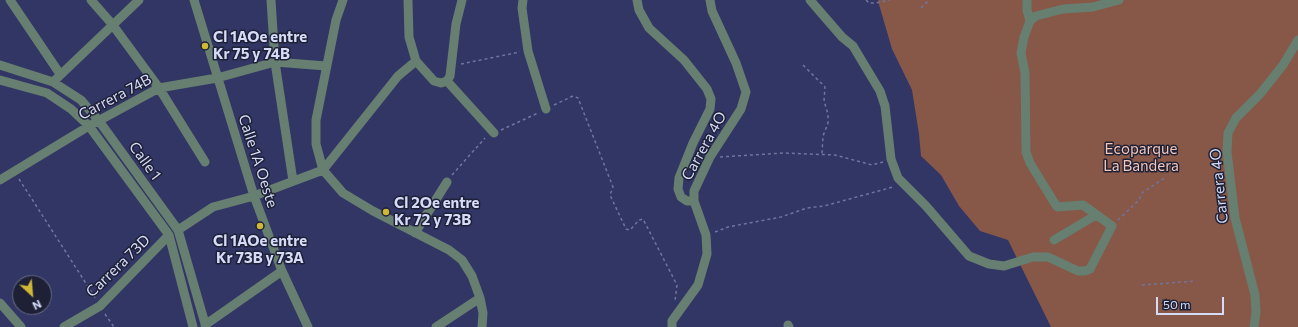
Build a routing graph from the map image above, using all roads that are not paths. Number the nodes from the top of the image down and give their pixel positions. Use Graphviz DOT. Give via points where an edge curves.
graph roads {
  1 [pos="10,0"];
  2 [pos="91,0"];
  3 [pos="138,0"];
  4 [pos="194,0"];
  5 [pos="271,0"];
  6 [pos="343,0"];
  7 [pos="408,0"];
  8 [pos="462,0"];
  9 [pos="523,0"];
  10 [pos="637,0"];
  11 [pos="710,0"];
  12 [pos="810,0"];
  13 [pos="1027,0"];
  14 [pos="1119,0"];
  15 [pos="1030,21"];
  16 [pos="112,24"];
  17 [pos="1298,40"];
  18 [pos="416,61"];
  19 [pos="275,62"];
  20 [pos="0,65"];
  21 [pos="326,66"];
  22 [pos="60,74"];
  23 [pos="217,78"];
  24 [pos="0,80"];
  25 [pos="447,81"];
  26 [pos="53,82"];
  27 [pos="11,83"];
  28 [pos="159,88"];
  29 [pos="0,89"];
  30 [pos="546,109"];
  31 [pos="99,121"];
  32 [pos="89,126"];
  33 [pos="494,133"];
  34 [pos="205,162"];
  35 [pos="322,170"];
  36 [pos="0,180"];
  37 [pos="293,180"];
  38 [pos="447,182"];
  39 [pos="254,196"];
  40 [pos="694,201"];
  41 [pos="1096,215"];
  42 [pos="414,232"];
  43 [pos="174,233"];
  44 [pos="1054,240"];
  45 [pos="282,271"];
  46 [pos="480,298"];
  47 [pos="0,304"];
  48 [pos="206,326"];
  49 [pos="21,327"];
  50 [pos="64,327"];
  51 [pos="193,327"];
  52 [pos="308,327"];
  53 [pos="436,327"];
  54 [pos="482,327"];
  55 [pos="672,327"];
  56 [pos="1254,327"];
  1 -- 22 [label="street"];
  2 -- 16 [label="street"];
  3 -- 16 [label="street"];
  4 -- 23 [label="street, Calle 1A Oeste"];
  5 -- 19 [label="street"];
  6 -- 21 [label="street"];
  7 -- 18 [label="street" via="409,37"];
  8 -- 25 [label="street" via="456,24 450,76"];
  9 -- 30 [label="street" via="528,51"];
  10 -- 40 [label="street" via="639,10 649,28 684,60 707,88 711,99 710,109 679,178 678,189 681,196 687,201"];
  11 -- 40 [label="street, Carrera 4O" via="712,11 736,63 746,92 741,109 710,157 694,191"];
  12 -- 41 [label="street" via="853,46 880,90 885,106 891,160 902,184 926,206 969,256 989,264 1004,266 1033,257 1048,257 1078,271 1085,271 1090,269 1111,229 1110,223"];
  13 -- 15 [label="street"];
  14 -- 15 [label="street" via="1093,7 1063,9 1036,16"];
  15 -- 41 [label="street" via="1021,53 1026,73 1026,152 1057,207 1083,205"];
  16 -- 22 [label="street"];
  16 -- 28 [label="street"];
  17 -- 56 [label="street, Carrera 4O" via="1283,65 1260,94 1236,118 1228,133 1227,152 1235,218 1255,295"];
  18 -- 25 [label="street" via="434,81"];
  18 -- 35 [label="street" via="398,76"];
  19 -- 21 [label="street, Carrera 74B"];
  19 -- 23 [label="street, Carrera 74B"];
  19 -- 37 [label="street"];
  20 -- 26 [label="street, Calle 1"];
  21 -- 35 [label="street" via="316,120 316,144"];
  22 -- 26 [label="street"];
  23 -- 28 [label="street, Carrera 74B"];
  23 -- 39 [label="street, Calle 1A Oeste"];
  24 -- 27 [label="street, Calle 1"];
  25 -- 33 [label="street"];
  26 -- 31 [label="street, Calle 1" via="80,100"];
  27 -- 29 [label="street"];
  27 -- 32 [label="street, Calle 1" via="47,93 71,108"];
  28 -- 31 [label="street, Carrera 74B"];
  28 -- 34 [label="street"];
  31 -- 32 [label="street, Carrera 74B"];
  31 -- 43 [label="street, Calle 1"];
  32 -- 36 [label="street, Carrera 74B"];
  32 -- 43 [label="street, Calle 1"];
  35 -- 37 [label="street, Carrera 73D"];
  35 -- 42 [label="street" via="343,193"];
  37 -- 39 [label="street, Carrera 73D"];
  38 -- 42 [label="street"];
  39 -- 43 [label="street, Carrera 73D" via="213,207"];
  39 -- 45 [label="street, Calle 1A Oeste"];
  40 -- 55 [label="street, Carrera 4O" via="706,235 707,254 698,284 672,321"];
  41 -- 44 [label="street"];
  42 -- 46 [label="street" via="449,250 462,260 472,276"];
  43 -- 48 [label="street, Calle 1"];
  43 -- 50 [label="street, Carrera 73D" via="100,306"];
  43 -- 51 [label="street, Calle 1"];
  45 -- 48 [label="street"];
  45 -- 52 [label="street, Calle 1A Oeste"];
  46 -- 53 [label="street"];
  46 -- 54 [label="street"];
  47 -- 49 [label="street"];
}
